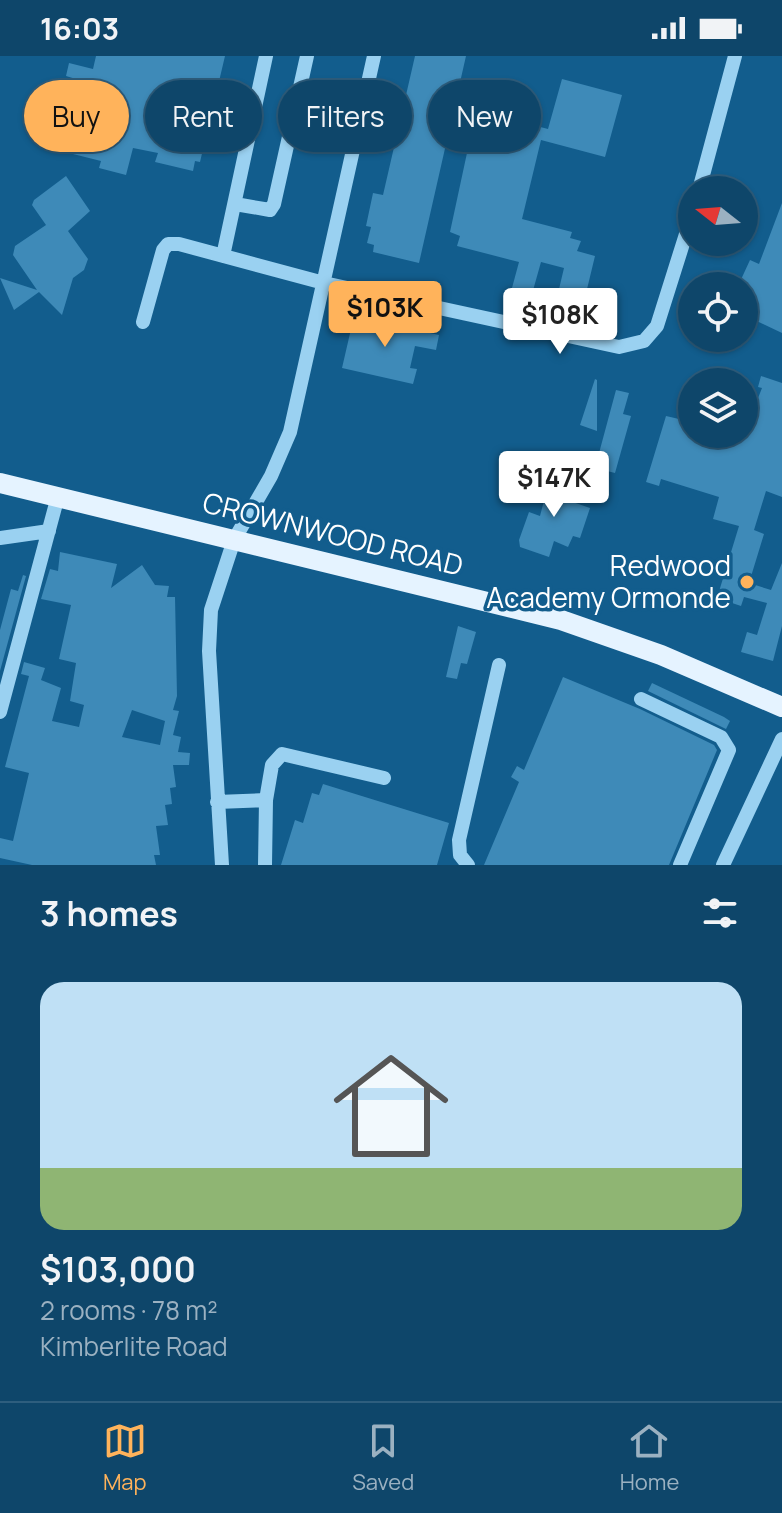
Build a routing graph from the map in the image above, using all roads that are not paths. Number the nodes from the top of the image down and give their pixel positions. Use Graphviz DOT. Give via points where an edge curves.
graph roads {
  1 [pos="266,56"];
  2 [pos="307,56"];
  3 [pos="374,56"];
  4 [pos="735,56"];
  5 [pos="703,176"];
  6 [pos="235,204"];
  7 [pos="223,256"];
  8 [pos="679,256"];
  9 [pos="324,283"];
  10 [pos="143,322"];
  11 [pos="0,483"];
  12 [pos="58,496"];
  13 [pos="49,531"];
  14 [pos="0,538"];
  15 [pos="234,540"];
  16 [pos="499,665"];
  17 [pos="641,699"];
  18 [pos="782,707"];
  19 [pos="0,712"];
  20 [pos="782,739"];
  21 [pos="384,778"];
  22 [pos="266,800"];
  23 [pos="217,802"];
  24 [pos="222,865"];
  25 [pos="265,865"];
  26 [pos="468,865"];
  27 [pos="680,865"];
  28 [pos="723,865"];
  1 -- 6 [label="street"];
  2 -- 6 [label="street" via="274,204 264,211"];
  3 -- 9 [label="street"];
  4 -- 5 [label="street"];
  6 -- 7 [label="street"];
  7 -- 9 [label="street"];
  7 -- 10 [label="street" via="168,244"];
  8 -- 9 [label="street" via="657,326 644,341 627,347"];
  9 -- 15 [label="street" via="290,432"];
  11 -- 12 [label="main road, CROWNWOOD ROAD"];
  12 -- 13 [label="street"];
  12 -- 15 [label="main road, CROWNWOOD ROAD"];
  13 -- 14 [label="street"];
  13 -- 19 [label="street"];
  15 -- 18 [label="main road, CROWNWOOD ROAD" via="590,628"];
  15 -- 23 [label="street" via="209,626"];
  16 -- 26 [label="street" via="459,840 460,855"];
  17 -- 27 [label="street" via="721,737 729,750"];
  20 -- 28 [label="street"];
  21 -- 22 [label="street" via="282,754 272,765"];
  22 -- 23 [label="street"];
  22 -- 25 [label="street"];
  23 -- 24 [label="street"];
}
